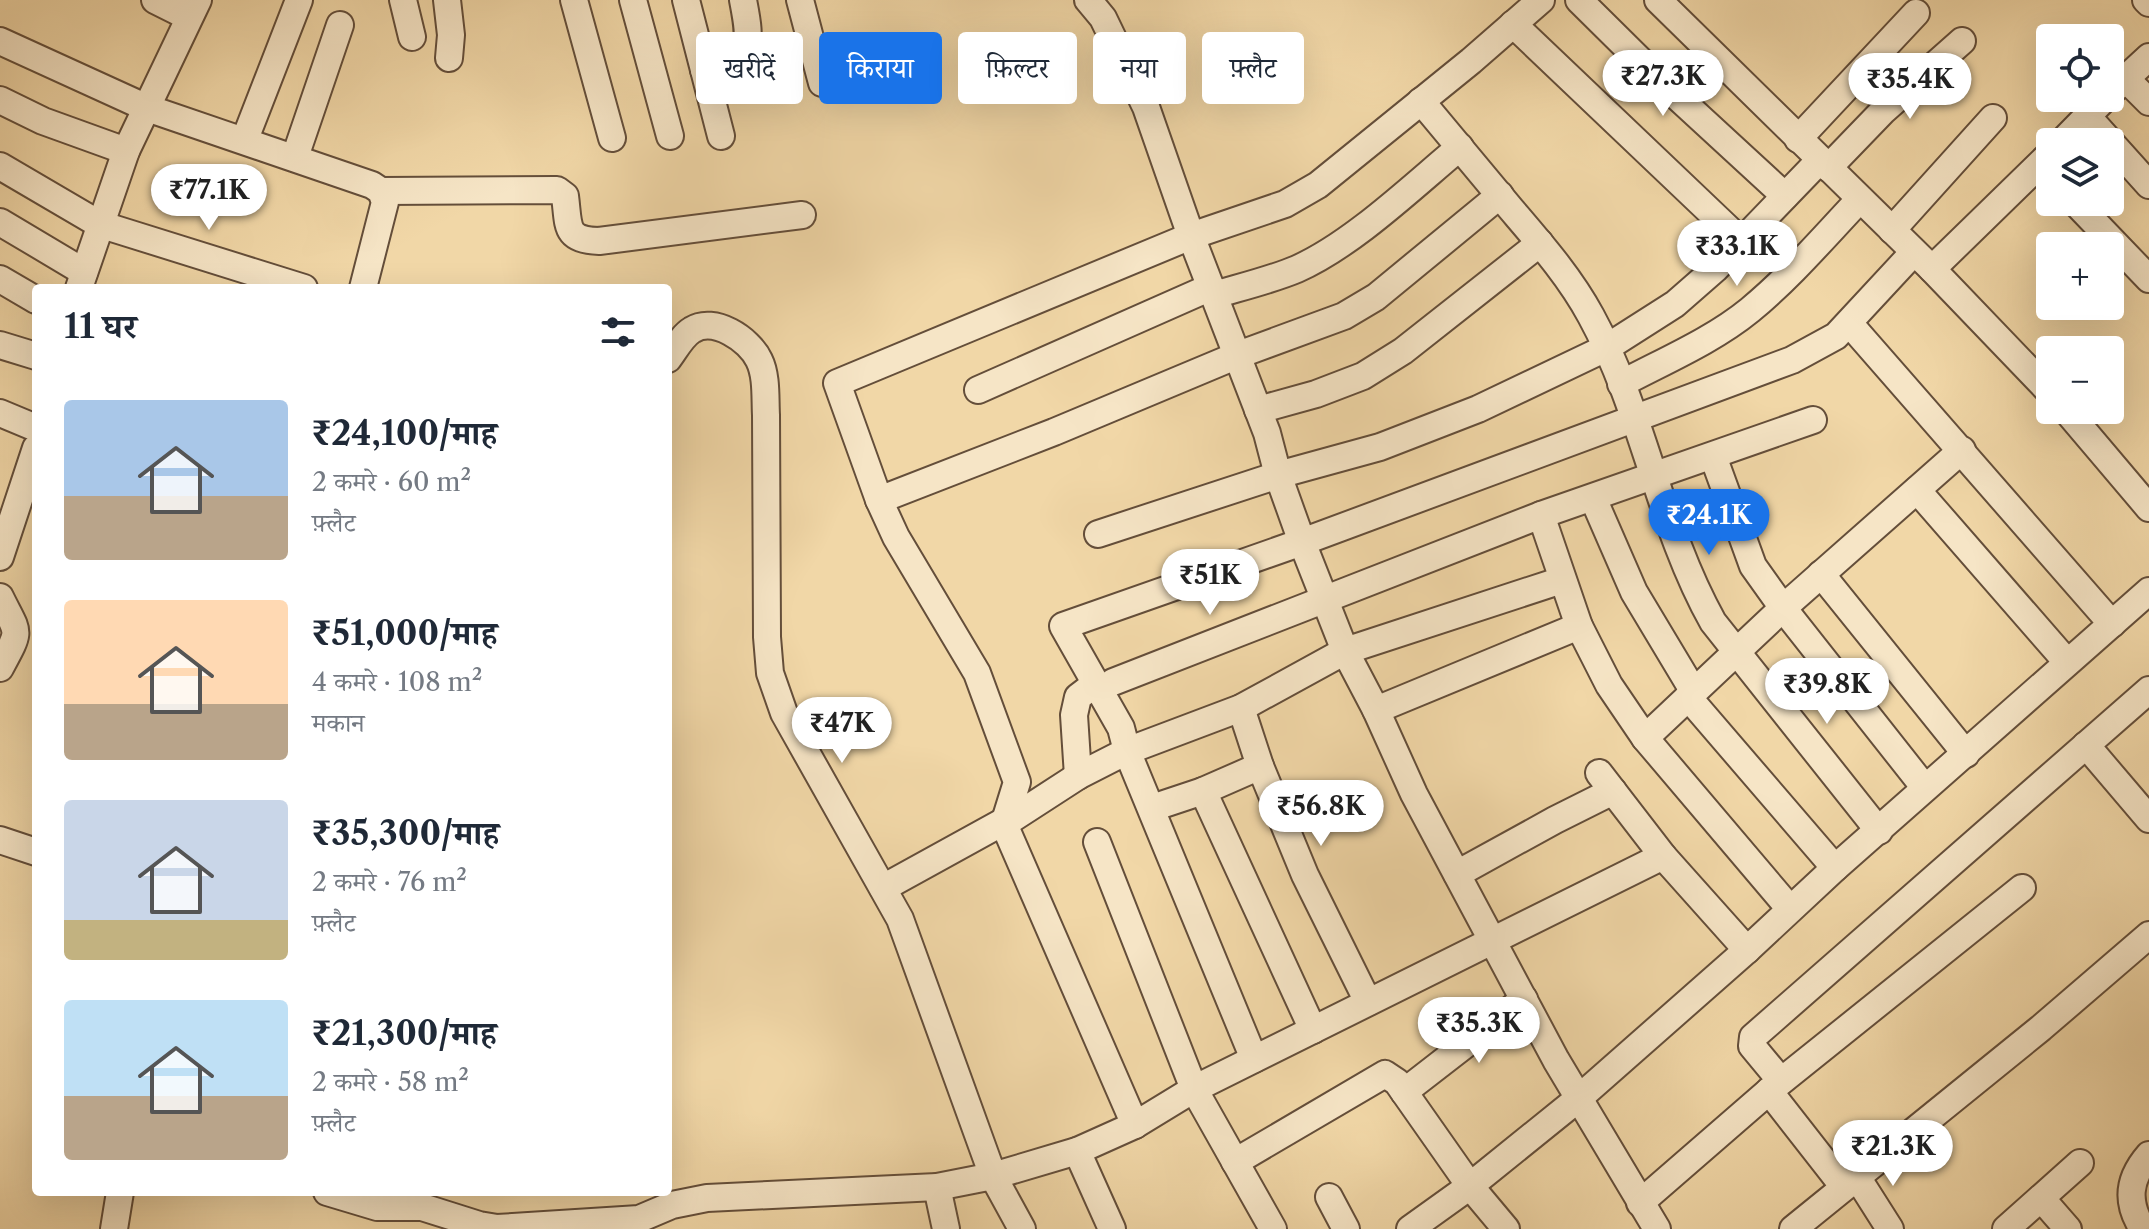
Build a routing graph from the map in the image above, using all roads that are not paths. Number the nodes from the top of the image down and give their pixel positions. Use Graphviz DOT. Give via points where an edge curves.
graph roads {
  1 [pos="155,0"];
  2 [pos="299,0"];
  3 [pos="403,0"];
  4 [pos="447,0"];
  5 [pos="574,0"];
  6 [pos="633,0"];
  7 [pos="686,0"];
  8 [pos="743,0"];
  9 [pos="800,0"];
  10 [pos="1088,0"];
  11 [pos="1541,0"];
  12 [pos="1579,0"];
  13 [pos="1658,0"];
  14 [pos="194,9"];
  15 [pos="1916,13"];
  16 [pos="1513,24"];
  17 [pos="340,25"];
  18 [pos="748,32"];
  19 [pos="412,37"];
  20 [pos="696,39"];
  21 [pos="0,41"];
  22 [pos="1962,41"];
  23 [pos="2149,57"];
  24 [pos="449,58"];
  25 [pos="819,72"];
  26 [pos="2124,80"];
  27 [pos="2124,89"];
  28 [pos="0,100"];
  29 [pos="1421,101"];
  30 [pos="2149,102"];
  31 [pos="713,104"];
  32 [pos="147,108"];
  33 [pos="2091,112"];
  34 [pos="2099,112"];
  35 [pos="1993,118"];
  36 [pos="2076,128"];
  37 [pos="670,136"];
  38 [pos="721,136"];
  39 [pos="612,138"];
  40 [pos="245,139"];
  41 [pos="1798,139"];
  42 [pos="1460,147"];
  43 [pos="126,151"];
  44 [pos="295,157"];
  45 [pos="1824,164"];
  46 [pos="0,166"];
  47 [pos="2036,173"];
  48 [pos="2149,185"];
  49 [pos="381,191"];
  50 [pos="1500,195"];
  51 [pos="1785,196"];
  52 [pos="1860,199"];
  53 [pos="802,215"];
  54 [pos="2088,216"];
  55 [pos="0,222"];
  56 [pos="99,224"];
  57 [pos="1892,230"];
  58 [pos="1191,236"];
  59 [pos="1741,241"];
  60 [pos="1540,243"];
  61 [pos="1923,260"];
  62 [pos="0,279"];
  63 [pos="2149,279"];
  64 [pos="82,280"];
  65 [pos="291,284"];
  66 [pos="364,284"];
  67 [pos="1212,291"];
  68 [pos="32,298"];
  69 [pos="1849,323"];
  70 [pos="0,345"];
  71 [pos="1606,348"];
  72 [pos="672,354"];
  73 [pos="32,355"];
  74 [pos="1238,355"];
  75 [pos="2036,377"];
  76 [pos="1621,384"];
  77 [pos="978,390"];
  78 [pos="1258,410"];
  79 [pos="0,413"];
  80 [pos="1633,419"];
  81 [pos="1813,420"];
  82 [pos="2078,424"];
  83 [pos="32,426"];
  84 [pos="1962,450"];
  85 [pos="32,454"];
  86 [pos="1713,456"];
  87 [pos="1278,475"];
  88 [pos="1654,477"];
  89 [pos="10,487"];
  90 [pos="1917,490"];
  91 [pos="1593,498"];
  92 [pos="879,500"];
  93 [pos="2149,508"];
  94 [pos="1541,515"];
  95 [pos="1098,534"];
  96 [pos="1302,542"];
  97 [pos="0,557"];
  98 [pos="1821,574"];
  99 [pos="1562,580"];
  100 [pos="2149,591"];
  101 [pos="0,597"];
  102 [pos="1325,600"];
  103 [pos="1783,608"];
  104 [pos="2112,624"];
  105 [pos="1579,626"];
  106 [pos="1345,651"];
  107 [pos="1736,653"];
  108 [pos="2067,662"];
  109 [pos="0,668"];
  110 [pos="1104,683"];
  111 [pos="2149,691"];
  112 [pos="1691,695"];
  113 [pos="1241,708"];
  114 [pos="1376,710"];
  115 [pos="1645,738"];
  116 [pos="2086,745"];
  117 [pos="1127,751"];
  118 [pos="1966,754"];
  119 [pos="1260,766"];
  120 [pos="1078,776"];
  121 [pos="1925,788"];
  122 [pos="1203,791"];
  123 [pos="1152,808"];
  124 [pos="2149,819"];
  125 [pos="1004,824"];
  126 [pos="1879,831"];
  127 [pos="0,840"];
  128 [pos="1097,842"];
  129 [pos="32,851"];
  130 [pos="1663,856"];
  131 [pos="1835,868"];
  132 [pos="1457,874"];
  133 [pos="883,888"];
  134 [pos="2022,888"];
  135 [pos="1790,909"];
  136 [pos="2149,935"];
  137 [pos="1492,939"];
  138 [pos="1747,950"];
  139 [pos="1524,999"];
  140 [pos="1368,1002"];
  141 [pos="1313,1030"];
  142 [pos="1254,1059"];
  143 [pos="1775,1086"];
  144 [pos="1194,1089"];
  145 [pos="1404,1092"];
  146 [pos="1579,1098"];
  147 [pos="1135,1125"];
  148 [pos="1077,1151"];
  149 [pos="2149,1155"];
  150 [pos="1235,1162"];
  151 [pos="2080,1163"];
  152 [pos="993,1176"];
  153 [pos="1850,1182"];
  154 [pos="1470,1186"];
  155 [pos="937,1187"];
  156 [pos="119,1196"];
  157 [pos="339,1196"];
  158 [pos="1329,1197"];
  159 [pos="2041,1198"];
  160 [pos="1640,1203"];
  161 [pos="442,1222"];
  162 [pos="2141,1228"];
  163 [pos="114,1229"];
  164 [pos="946,1229"];
  165 [pos="1022,1229"];
  166 [pos="1112,1229"];
  167 [pos="1273,1229"];
  168 [pos="1346,1229"];
  169 [pos="1410,1229"];
  170 [pos="1506,1229"];
  171 [pos="1657,1229"];
  172 [pos="1793,1229"];
  173 [pos="1890,1229"];
  174 [pos="2006,1229"];
  175 [pos="2068,1229"];
  1 -- 14 [label="street"];
  2 -- 40 [label="street"];
  3 -- 19 [label="street"];
  4 -- 24 [label="street"];
  5 -- 39 [label="street"];
  6 -- 37 [label="street"];
  7 -- 20 [label="street"];
  8 -- 18 [label="street"];
  9 -- 25 [label="street"];
  10 -- 58 [label="street" via="1103,18 1146,107"];
  11 -- 16 [label="street"];
  12 -- 51 [label="street"];
  13 -- 41 [label="street"];
  14 -- 32 [label="street"];
  15 -- 41 [label="street"];
  16 -- 29 [label="street"];
  16 -- 59 [label="street"];
  17 -- 44 [label="street"];
  21 -- 32 [label="street"];
  22 -- 45 [label="street"];
  23 -- 26 [label="street"];
  27 -- 30 [label="street"];
  28 -- 43 [label="street"];
  29 -- 42 [label="street"];
  29 -- 58 [label="street" via="1285,204"];
  31 -- 38 [label="street"];
  32 -- 40 [label="street"];
  32 -- 43 [label="street"];
  33 -- 36 [label="street"];
  34 -- 48 [label="street"];
  35 -- 57 [label="street"];
  40 -- 44 [label="street"];
  41 -- 45 [label="street"];
  42 -- 50 [label="street"];
  42 -- 67 [label="street" via="1324,254 1296,269"];
  43 -- 56 [label="street"];
  44 -- 49 [label="street"];
  45 -- 51 [label="street"];
  45 -- 52 [label="street"];
  46 -- 56 [label="street"];
  47 -- 61 [label="street"];
  49 -- 53 [label="street" via="557,190 565,196 575,238 599,241"];
  49 -- 66 [label="street" via="383,217"];
  50 -- 60 [label="street"];
  50 -- 74 [label="street" via="1376,297 1344,316"];
  51 -- 59 [label="street"];
  52 -- 57 [label="street"];
  52 -- 76 [label="street" via="1749,311"];
  54 -- 63 [label="street"];
  55 -- 64 [label="street"];
  56 -- 64 [label="street"];
  56 -- 65 [label="street"];
  57 -- 61 [label="street"];
  58 -- 67 [label="street"];
  58 -- 92 [label="street" via="837,383"];
  59 -- 71 [label="street" via="1675,304"];
  60 -- 71 [label="street" via="1591,315"];
  60 -- 78 [label="street" via="1403,351 1363,376"];
  61 -- 69 [label="street"];
  61 -- 75 [label="street"];
  62 -- 68 [label="street"];
  67 -- 74 [label="street"];
  67 -- 77 [label="street"];
  69 -- 80 [label="street" via="1813,351"];
  69 -- 84 [label="street"];
  70 -- 73 [label="street"];
  71 -- 76 [label="street"];
  71 -- 87 [label="street" via="1478,409 1380,447"];
  72 -- 133 [label="street" via="690,331 702,325 738,336 759,360 766,415 770,673 784,713"];
  74 -- 78 [label="street"];
  74 -- 92 [label="street"];
  76 -- 80 [label="street"];
  78 -- 87 [label="street"];
  79 -- 83 [label="street"];
  80 -- 88 [label="street"];
  80 -- 96 [label="street"];
  81 -- 86 [label="street"];
  82 -- 93 [label="street"];
  84 -- 90 [label="street"];
  84 -- 104 [label="street"];
  85 -- 89 [label="street"];
  86 -- 88 [label="street"];
  86 -- 103 [label="street" via="1753,566"];
  87 -- 95 [label="street"];
  87 -- 96 [label="street"];
  88 -- 91 [label="street"];
  88 -- 107 [label="street" via="1697,594"];
  89 -- 97 [label="street"];
  90 -- 98 [label="street"];
  90 -- 108 [label="street"];
  91 -- 94 [label="street"];
  91 -- 112 [label="street" via="1634,592"];
  92 -- 125 [label="street" via="977,673 1017,782"];
  94 -- 99 [label="street"];
  94 -- 102 [label="street"];
  96 -- 102 [label="street"];
  96 -- 110 [label="street" via="1063,626"];
  98 -- 103 [label="street"];
  98 -- 118 [label="street"];
  99 -- 105 [label="street"];
  99 -- 106 [label="street"];
  100 -- 104 [label="street"];
  101 -- 109 [label="street" via="16,624 16,635"];
  102 -- 106 [label="street"];
  102 -- 110 [label="street"];
  103 -- 107 [label="street"];
  103 -- 121 [label="street"];
  104 -- 108 [label="street"];
  105 -- 114 [label="street"];
  105 -- 115 [label="street" via="1609,685"];
  106 -- 113 [label="street"];
  106 -- 114 [label="street"];
  107 -- 112 [label="street"];
  107 -- 126 [label="street"];
  108 -- 118 [label="street"];
  110 -- 117 [label="street"];
  110 -- 120 [label="street" via="1078,697"];
  111 -- 116 [label="street"];
  112 -- 115 [label="street"];
  112 -- 131 [label="street"];
  113 -- 117 [label="street"];
  113 -- 119 [label="street"];
  114 -- 132 [label="street"];
  115 -- 135 [label="street"];
  116 -- 124 [label="street"];
  116 -- 143 [label="street" via="1753,1037 1752,1046"];
  117 -- 120 [label="street"];
  117 -- 123 [label="street"];
  118 -- 121 [label="street"];
  119 -- 122 [label="street"];
  119 -- 140 [label="street" via="1305,875"];
  120 -- 125 [label="street"];
  121 -- 126 [label="street"];
  122 -- 123 [label="street"];
  122 -- 141 [label="street"];
  123 -- 142 [label="street"];
  125 -- 133 [label="street"];
  125 -- 147 [label="street"];
  126 -- 131 [label="street"];
  127 -- 129 [label="street"];
  128 -- 144 [label="street"];
  130 -- 132 [label="street" via="1606,782 1555,820"];
  130 -- 137 [label="street"];
  130 -- 138 [label="street"];
  131 -- 135 [label="street"];
  132 -- 137 [label="street"];
  133 -- 152 [label="street" via="900,919"];
  134 -- 143 [label="street"];
  135 -- 138 [label="street"];
  136 -- 153 [label="street"];
  137 -- 139 [label="street"];
  137 -- 140 [label="street"];
  138 -- 146 [label="street"];
  139 -- 145 [label="street"];
  139 -- 146 [label="street"];
  140 -- 141 [label="street"];
  141 -- 142 [label="street"];
  142 -- 144 [label="street"];
  143 -- 153 [label="street"];
  143 -- 160 [label="street"];
  144 -- 147 [label="street"];
  144 -- 150 [label="street"];
  145 -- 150 [label="street" via="1385,1074"];
  145 -- 154 [label="street"];
  146 -- 154 [label="street"];
  146 -- 160 [label="street"];
  147 -- 148 [label="street"];
  148 -- 152 [label="street"];
  148 -- 166 [label="street"];
  149 -- 162 [label="street" via="2130,1193"];
  150 -- 167 [label="street"];
  151 -- 159 [label="street"];
  152 -- 155 [label="street"];
  152 -- 165 [label="street"];
  153 -- 172 [label="street"];
  153 -- 173 [label="street"];
  154 -- 169 [label="street"];
  154 -- 170 [label="street"];
  155 -- 161 [label="street" via="718,1196 672,1205 639,1219 497,1228"];
  155 -- 164 [label="street"];
  156 -- 163 [label="street"];
  157 -- 161 [label="street" via="367,1205 422,1207"];
  158 -- 168 [label="street"];
  159 -- 174 [label="street"];
  159 -- 175 [label="street"];
  160 -- 171 [label="street"];
}
